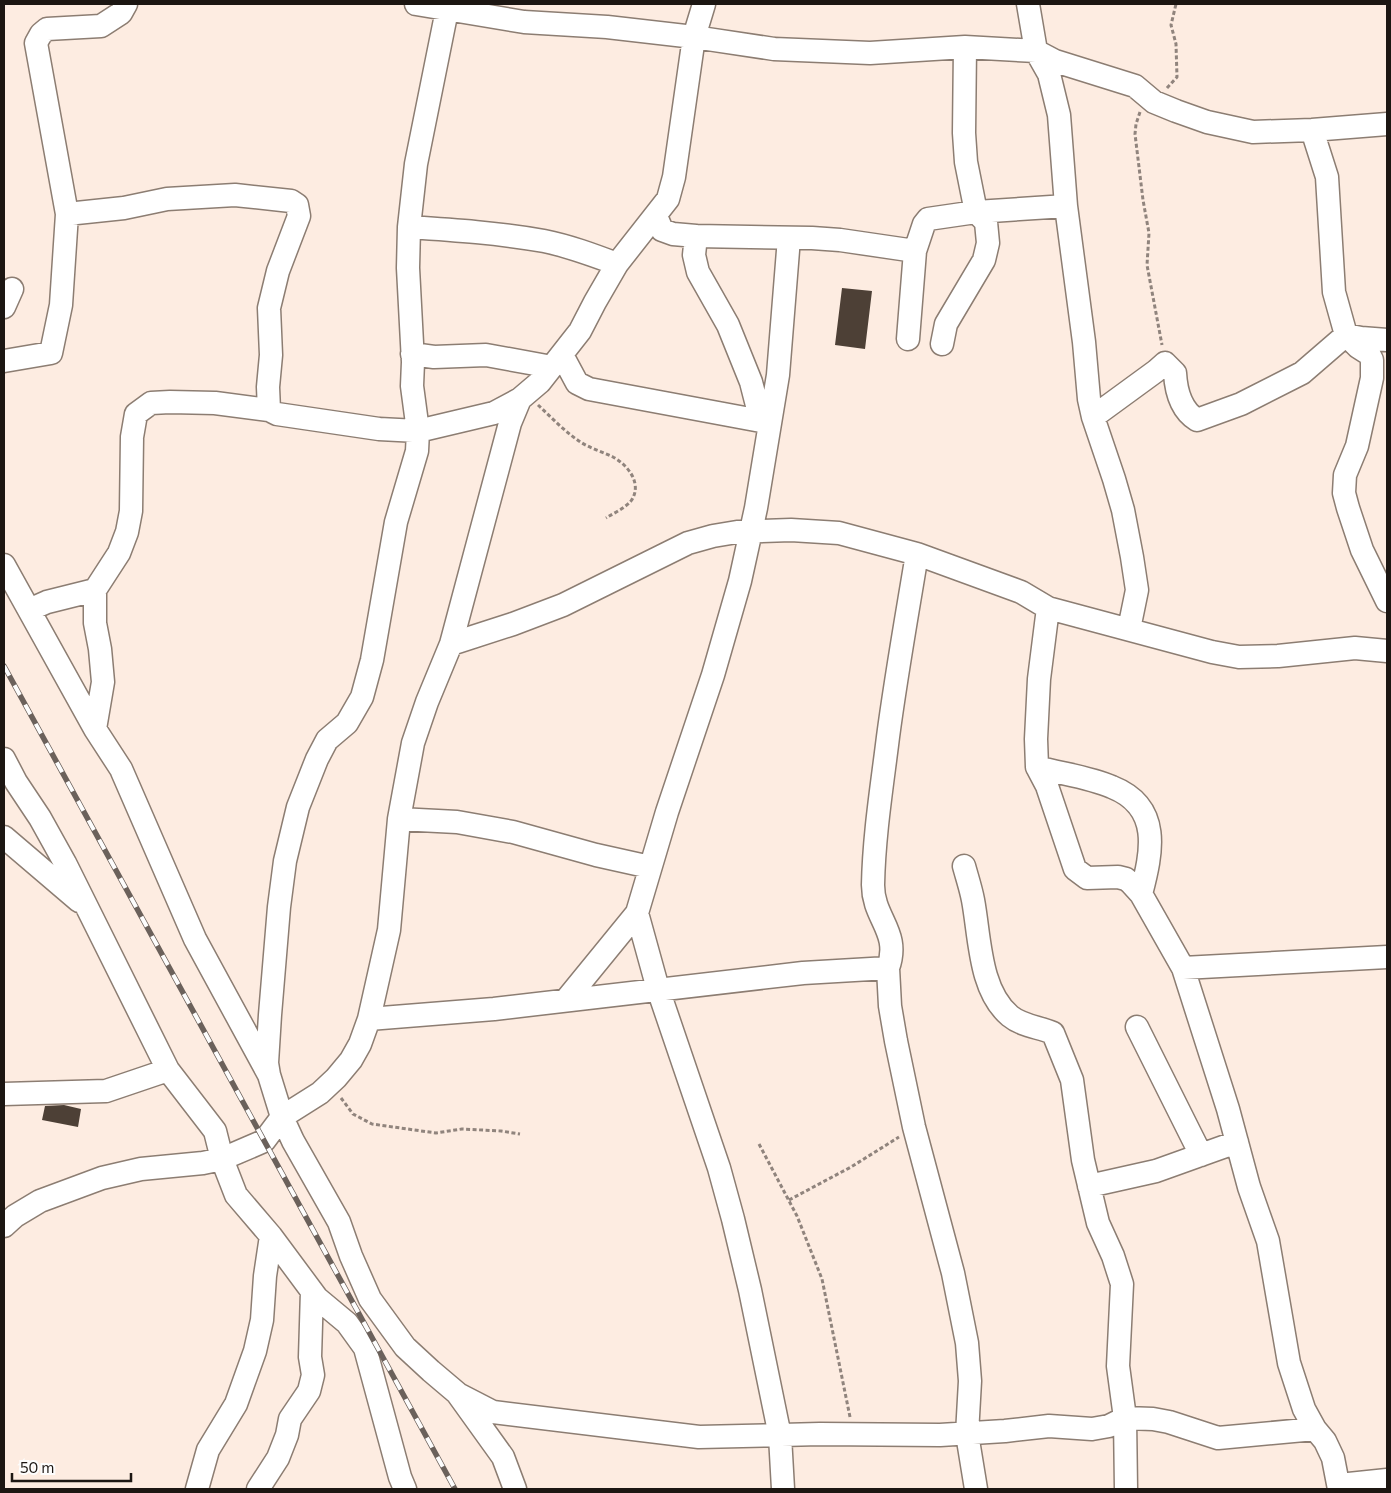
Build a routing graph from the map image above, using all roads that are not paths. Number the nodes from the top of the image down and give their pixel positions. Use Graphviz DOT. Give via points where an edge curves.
graph roads {
  1 [pos="126,4"];
  2 [pos="416,4"];
  3 [pos="704,4"];
  4 [pos="1028,4"];
  5 [pos="447,10"];
  6 [pos="694,37"];
  7 [pos="965,47"];
  8 [pos="1036,51"];
  9 [pos="1387,124"];
  10 [pos="1312,130"];
  11 [pos="1066,206"];
  12 [pos="976,212"];
  13 [pos="68,214"];
  14 [pos="656,216"];
  15 [pos="409,227"];
  16 [pos="696,236"];
  17 [pos="790,238"];
  18 [pos="915,251"];
  19 [pos="617,264"];
  20 [pos="1346,335"];
  21 [pos="908,338"];
  22 [pos="1387,340"];
  23 [pos="942,344"];
  24 [pos="412,354"];
  25 [pos="4,361"];
  26 [pos="557,361"];
  27 [pos="523,397"];
  28 [pos="269,410"];
  29 [pos="1092,417"];
  30 [pos="765,420"];
  31 [pos="418,431"];
  32 [pos="752,532"];
  33 [pos="918,554"];
  34 [pos="4,565"];
  35 [pos="96,590"];
  36 [pos="1387,601"];
  37 [pos="1048,608"];
  38 [pos="29,610"];
  39 [pos="1129,629"];
  40 [pos="450,644"];
  41 [pos="1387,651"];
  42 [pos="95,729"];
  43 [pos="4,758"];
  44 [pos="1038,766"];
  45 [pos="399,819"];
  46 [pos="4,837"];
  47 [pos="964,866"];
  48 [pos="650,867"];
  49 [pos="1141,894"];
  50 [pos="84,904"];
  51 [pos="637,913"];
  52 [pos="1387,957"];
  53 [pos="888,968"];
  54 [pos="1183,968"];
  55 [pos="658,989"];
  56 [pos="566,1000"];
  57 [pos="369,1019"];
  58 [pos="1137,1027"];
  59 [pos="168,1070"];
  60 [pos="269,1075"];
  61 [pos="4,1094"];
  62 [pos="282,1117"];
  63 [pos="1237,1142"];
  64 [pos="1201,1155"];
  65 [pos="222,1159"];
  66 [pos="1089,1186"];
  67 [pos="4,1226"];
  68 [pos="271,1236"];
  69 [pos="312,1291"];
  70 [pos="457,1393"];
  71 [pos="1125,1418"];
  72 [pos="1315,1429"];
  73 [pos="968,1434"];
  74 [pos="780,1436"];
  75 [pos="1387,1480"];
  76 [pos="1339,1487"];
  77 [pos="197,1489"];
  78 [pos="258,1489"];
  79 [pos="404,1489"];
  80 [pos="515,1489"];
  81 [pos="783,1489"];
  82 [pos="976,1489"];
  83 [pos="1126,1489"];
  1 -- 13 [label="street" via="121,12 101,26 47,29 36,43"];
  2 -- 5 [label="street"];
  3 -- 6 [label="street"];
  4 -- 8 [label="street"];
  5 -- 6 [label="street" via="524,22"];
  5 -- 15 [label="street" via="416,164"];
  6 -- 7 [label="street" via="774,49 852,53"];
  6 -- 14 [label="street" via="674,177 668,199"];
  7 -- 8 [label="street"];
  7 -- 12 [label="street" via="964,133"];
  8 -- 10 [label="street" via="1055,61 1134,86 1150,99 1207,122 1253,132"];
  8 -- 11 [label="street" via="1049,74 1059,115"];
  9 -- 10 [label="street"];
  10 -- 20 [label="street" via="1327,177 1334,292"];
  11 -- 12 [label="street"];
  11 -- 29 [label="street"];
  12 -- 18 [label="street" via="928,219"];
  12 -- 23 [label="street" via="986,222 988,242 984,260 946,324"];
  13 -- 25 [label="street" via="60,305 51,353"];
  13 -- 28 [label="street" via="167,199 235,195 291,200 297,205 299,216 278,271 269,308"];
  14 -- 16 [label="street" via="662,230"];
  14 -- 19 [label="street"];
  15 -- 19 [label="street" via="544,241"];
  15 -- 24 [label="street"];
  16 -- 17 [label="street"];
  16 -- 30 [label="street" via="694,254 698,272 728,325"];
  17 -- 18 [label="street" via="840,240"];
  17 -- 30 [label="street" via="780,348"];
  18 -- 21 [label="street"];
  19 -- 26 [label="street" via="580,331"];
  20 -- 22 [label="street"];
  20 -- 29 [label="street" via="1302,374 1241,404 1197,420 1185,408 1176,391 1175,373 1165,363"];
  20 -- 36 [label="street" via="1369,354 1372,378 1357,446 1345,475 1344,493 1362,550"];
  24 -- 26 [label="street" via="434,357 486,355"];
  24 -- 31 [label="street"];
  26 -- 27 [label="street"];
  26 -- 30 [label="street" via="582,387"];
  27 -- 31 [label="street" via="494,413"];
  27 -- 40 [label="street" via="512,417"];
  28 -- 31 [label="street" via="277,414 379,430"];
  28 -- 35 [label="street" via="215,403 170,402 151,403 136,414 127,532 119,553"];
  29 -- 39 [label="street" via="1123,510 1132,557 1137,590"];
  30 -- 32 [label="street"];
  31 -- 60 [label="street" via="417,452 396,522 372,660 362,697 347,723 327,740 317,759 298,807 285,861 270,1015"];
  32 -- 33 [label="street" via="839,533"];
  32 -- 40 [label="street" via="713,536 688,543 563,605"];
  32 -- 48 [label="street" via="713,675"];
  33 -- 37 [label="street" via="1021,592"];
  33 -- 53 [label="street" via="891,711 877,830 874,899 891,940"];
  34 -- 38 [label="street"];
  35 -- 38 [label="street" via="47,602"];
  35 -- 42 [label="street" via="95,623 103,682"];
  37 -- 39 [label="street"];
  37 -- 44 [label="street" via="1038,679"];
  38 -- 42 [label="street"];
  39 -- 41 [label="street" via="1239,657 1355,648"];
  40 -- 45 [label="street" via="413,743"];
  42 -- 60 [label="street" via="121,770 195,939"];
  43 -- 50 [label="street" via="61,856"];
  44 -- 49 [label="street" via="1048,786 1075,869 1087,878 1126,879"];
  44 -- 49 [label="street" via="1114,787 1133,800 1144,813 1150,826 1150,842"];
  45 -- 48 [label="street" via="457,822 513,832"];
  45 -- 57 [label="street" via="389,930"];
  46 -- 50 [label="street"];
  47 -- 66 [label="street" via="988,986 994,998 1011,1017 1053,1033 1063,1056 1072,1080"];
  48 -- 51 [label="street"];
  49 -- 54 [label="street"];
  50 -- 59 [label="street"];
  51 -- 55 [label="street"];
  51 -- 56 [label="street"];
  52 -- 54 [label="street"];
  53 -- 55 [label="street" via="803,973"];
  53 -- 73 [label="street" via="890,1006 914,1127 964,1326 970,1381"];
  54 -- 63 [label="street"];
  55 -- 56 [label="street"];
  55 -- 74 [label="street" via="722,1176 750,1290"];
  56 -- 57 [label="street"];
  57 -- 62 [label="street" via="351,1060 331,1083"];
  58 -- 64 [label="street"];
  59 -- 61 [label="street" via="106,1091"];
  59 -- 65 [label="street" via="215,1131"];
  60 -- 62 [label="street"];
  62 -- 65 [label="street" via="264,1141"];
  62 -- 70 [label="street" via="338,1222 370,1299 406,1347"];
  63 -- 64 [label="street"];
  63 -- 72 [label="street" via="1248,1187 1268,1240 1289,1363 1304,1409"];
  64 -- 66 [label="street" via="1156,1171"];
  65 -- 67 [label="street" via="141,1169 102,1178 40,1201"];
  65 -- 68 [label="street" via="236,1196"];
  66 -- 71 [label="street" via="1098,1223 1122,1284 1118,1366"];
  68 -- 69 [label="street"];
  68 -- 77 [label="street" via="262,1320 255,1352 236,1404 208,1450"];
  69 -- 78 [label="street" via="310,1349 313,1375 309,1391 290,1419 278,1458"];
  69 -- 79 [label="street" via="347,1323 365,1348"];
  70 -- 74 [label="street" via="493,1412 699,1437"];
  70 -- 80 [label="street" via="503,1457"];
  71 -- 72 [label="street" via="1169,1422 1218,1438"];
  71 -- 73 [label="street" via="1109,1426 1092,1429 1049,1426"];
  71 -- 83 [label="street"];
  72 -- 76 [label="street" via="1333,1458"];
  73 -- 74 [label="street"];
  73 -- 82 [label="street"];
  74 -- 81 [label="street"];
  75 -- 76 [label="street"];
}
